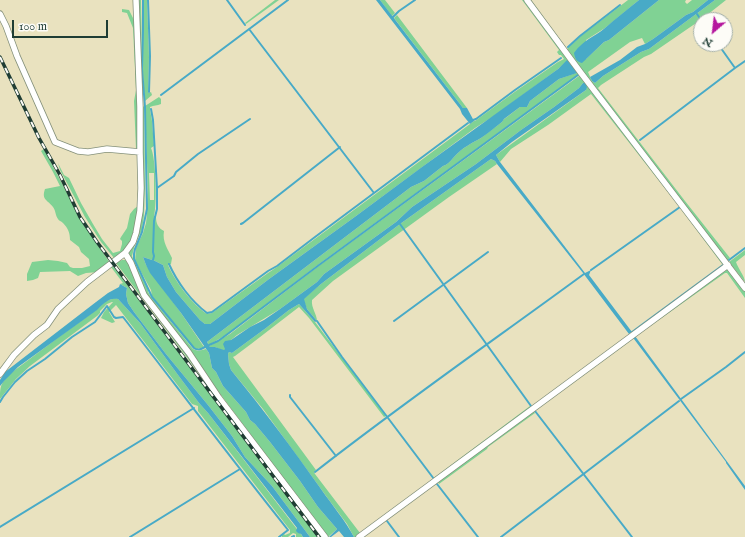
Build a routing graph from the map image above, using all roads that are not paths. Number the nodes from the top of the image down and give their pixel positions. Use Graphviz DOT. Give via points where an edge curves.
graph roads {
  1 [pos="136,0"];
  2 [pos="527,0"];
  3 [pos="0,14"];
  4 [pos="140,152"];
  5 [pos="124,253"];
  6 [pos="728,265"];
  7 [pos="745,288"];
  8 [pos="0,374"];
  9 [pos="325,537"];
  10 [pos="360,537"];
  1 -- 4 [label="street"];
  2 -- 6 [label="street"];
  3 -- 4 [label="street" via="55,142 78,151 107,149"];
  4 -- 5 [label="street" via="139,222 133,242"];
  5 -- 8 [label="street" via="58,309 47,325 14,355"];
  5 -- 9 [label="street" via="131,263 144,295"];
  6 -- 7 [label="street"];
  6 -- 10 [label="street"];
}
